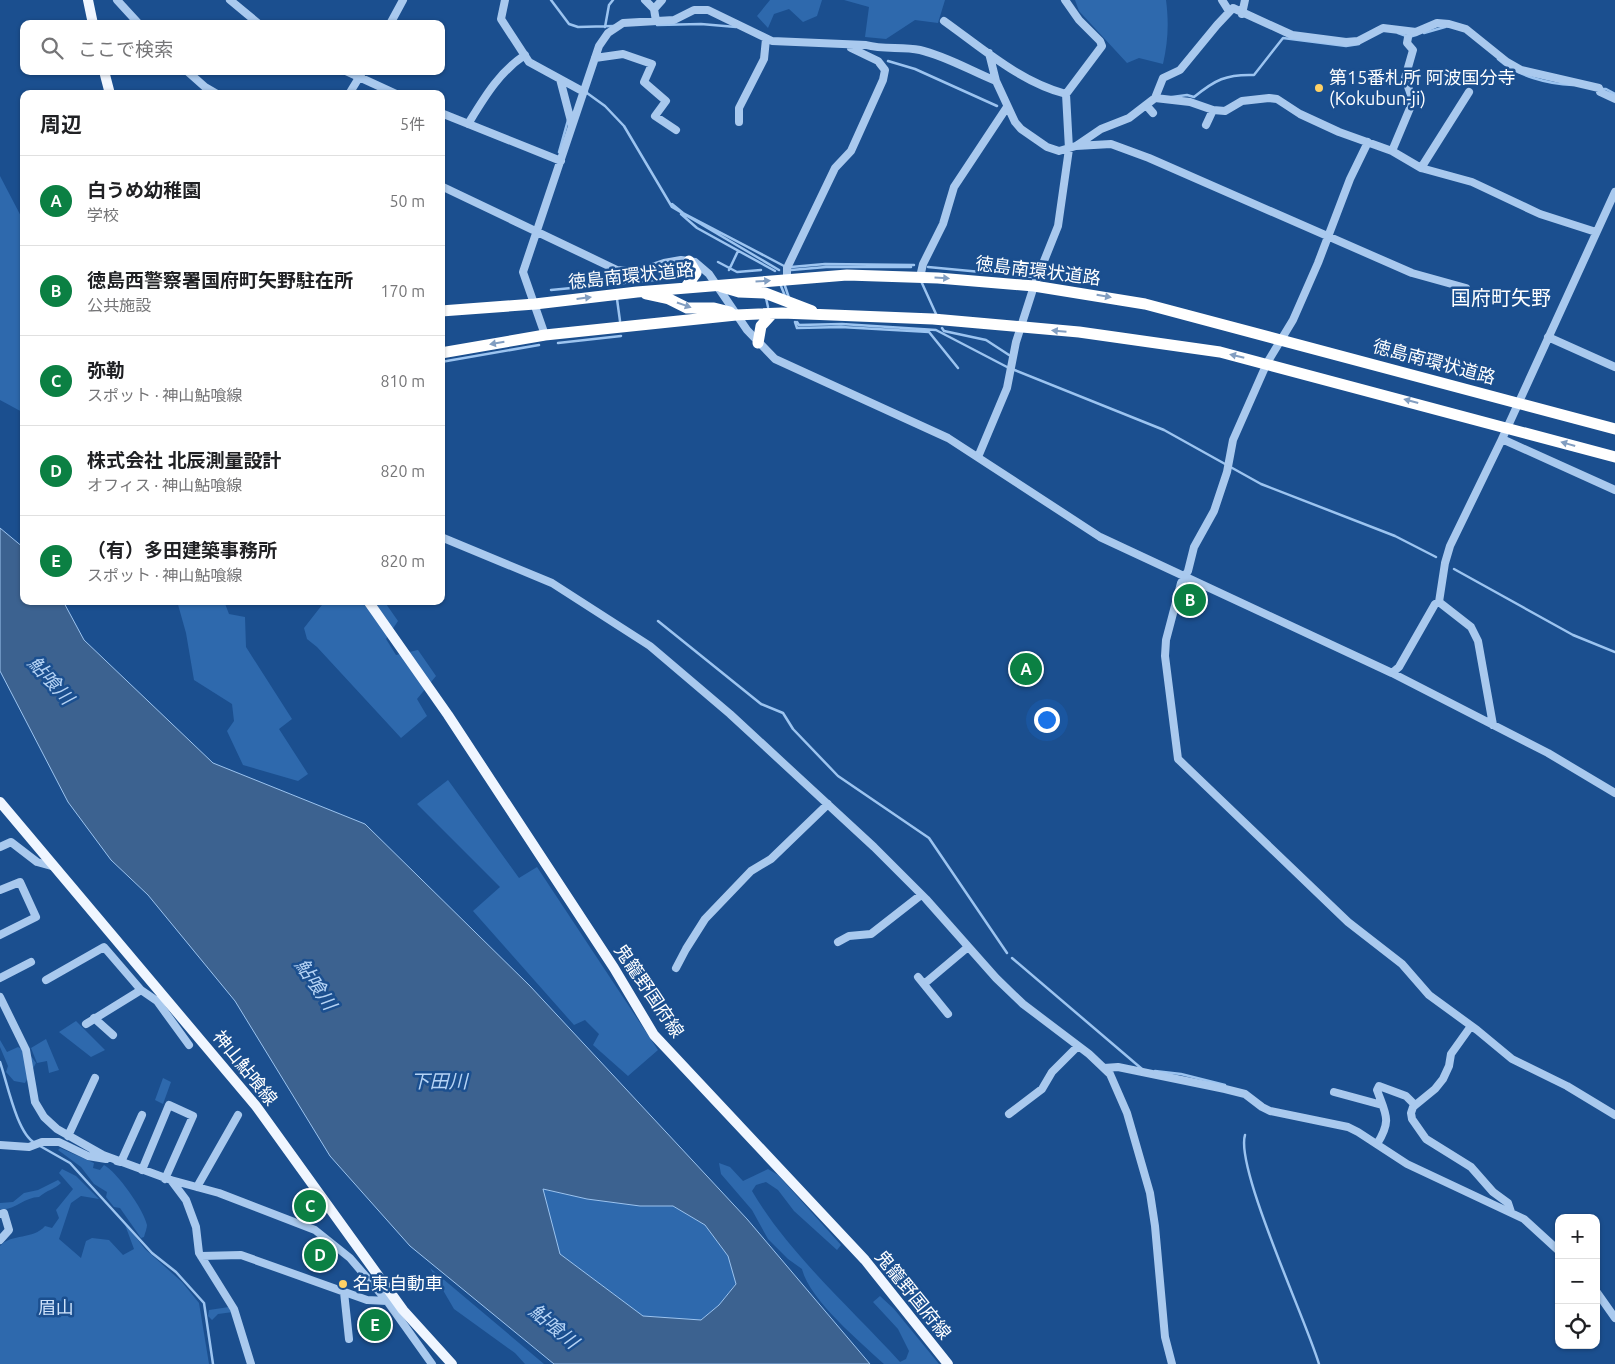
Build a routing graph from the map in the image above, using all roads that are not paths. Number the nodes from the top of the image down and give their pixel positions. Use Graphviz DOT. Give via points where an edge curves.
graph roads {
  1 [pos="88,0"];
  2 [pos="116,0"];
  3 [pos="230,0"];
  4 [pos="403,0"];
  5 [pos="505,0"];
  6 [pos="645,0"];
  7 [pos="662,0"];
  8 [pos="1065,0"];
  9 [pos="1222,0"];
  10 [pos="1245,0"];
  11 [pos="654,8"];
  12 [pos="1229,11"];
  13 [pos="1242,14"];
  14 [pos="92,20"];
  15 [pos="135,20"];
  16 [pos="254,20"];
  17 [pos="392,20"];
  18 [pos="656,21"];
  19 [pos="944,21"];
  20 [pos="1408,35"];
  21 [pos="766,39"];
  22 [pos="847,46"];
  23 [pos="989,53"];
  24 [pos="525,55"];
  25 [pos="595,58"];
  26 [pos="105,75"];
  27 [pos="191,75"];
  28 [pos="361,75"];
  29 [pos="364,75"];
  30 [pos="560,79"];
  31 [pos="996,81"];
  32 [pos="109,90"];
  33 [pos="210,90"];
  34 [pos="352,90"];
  35 [pos="389,90"];
  36 [pos="584,92"];
  37 [pos="1469,92"];
  38 [pos="1066,94"];
  39 [pos="1155,98"];
  40 [pos="1615,99"];
  41 [pos="1146,105"];
  42 [pos="1007,107"];
  43 [pos="1213,110"];
  44 [pos="1153,113"];
  45 [pos="445,115"];
  46 [pos="739,122"];
  47 [pos="468,124"];
  48 [pos="1206,125"];
  49 [pos="572,126"];
  50 [pos="676,130"];
  51 [pos="1368,142"];
  52 [pos="1073,148"];
  53 [pos="1392,151"];
  54 [pos="561,161"];
  55 [pos="1421,168"];
  56 [pos="445,188"];
  57 [pos="1615,192"];
  58 [pos="538,232"];
  59 [pos="1596,232"];
  60 [pos="1328,236"];
  61 [pos="688,261"];
  62 [pos="920,277"];
  63 [pos="787,279"];
  64 [pos="717,286"];
  65 [pos="1034,286"];
  66 [pos="686,287"];
  67 [pos="1466,288"];
  68 [pos="637,292"];
  69 [pos="535,304"];
  70 [pos="445,311"];
  71 [pos="736,314"];
  72 [pos="772,314"];
  73 [pos="820,315"];
  74 [pos="1022,328"];
  75 [pos="545,335"];
  76 [pos="1548,337"];
  77 [pos="1282,340"];
  78 [pos="758,343"];
  79 [pos="445,352"];
  80 [pos="1268,363"];
  81 [pos="1615,367"];
  82 [pos="1519,403"];
  83 [pos="1508,427"];
  84 [pos="1615,429"];
  85 [pos="1502,439"];
  86 [pos="978,457"];
  87 [pos="1615,457"];
  88 [pos="1615,490"];
  89 [pos="445,538"];
  90 [pos="1184,578"];
  91 [pos="1439,602"];
  92 [pos="371,605"];
  93 [pos="1392,673"];
  94 [pos="1493,725"];
  95 [pos="1615,793"];
  96 [pos="0,802"];
  97 [pos="828,804"];
  98 [pos="0,847"];
  99 [pos="55,867"];
  100 [pos="0,879"];
  101 [pos="2,889"];
  102 [pos="921,895"];
  103 [pos="0,935"];
  104 [pos="838,942"];
  105 [pos="968,947"];
  106 [pos="31,962"];
  107 [pos="676,968"];
  108 [pos="918,977"];
  109 [pos="0,978"];
  110 [pos="46,980"];
  111 [pos="924,984"];
  112 [pos="141,990"];
  113 [pos="0,997"];
  114 [pos="160,998"];
  115 [pos="948,1014"];
  116 [pos="94,1018"];
  117 [pos="86,1024"];
  118 [pos="1471,1026"];
  119 [pos="113,1035"];
  120 [pos="189,1045"];
  121 [pos="1078,1046"];
  122 [pos="1104,1068"];
  123 [pos="95,1078"];
  124 [pos="1334,1092"];
  125 [pos="1382,1105"];
  126 [pos="1415,1105"];
  127 [pos="1009,1114"];
  128 [pos="142,1115"];
  129 [pos="238,1115"];
  130 [pos="1615,1115"];
  131 [pos="68,1136"];
  132 [pos="1377,1144"];
  133 [pos="0,1145"];
  134 [pos="121,1162"];
  135 [pos="142,1170"];
  136 [pos="168,1180"];
  137 [pos="197,1186"];
  138 [pos="1511,1212"];
  139 [pos="0,1214"];
  140 [pos="0,1240"];
  141 [pos="1555,1247"];
  142 [pos="201,1256"];
  143 [pos="344,1292"];
  144 [pos="1600,1297"];
  145 [pos="387,1301"];
  146 [pos="403,1310"];
  147 [pos="1615,1318"];
  148 [pos="349,1339"];
  149 [pos="450,1363"];
  150 [pos="252,1364"];
  151 [pos="432,1364"];
  152 [pos="948,1364"];
  153 [pos="1172,1364"];
  1 -- 14 [label="main road"];
  2 -- 15 [label="street"];
  3 -- 16 [label="street"];
  4 -- 17 [label="street"];
  5 -- 24 [label="street" via="501,18"];
  6 -- 11 [label="street"];
  7 -- 11 [label="street"];
  8 -- 38 [label="street" via="1102,46"];
  9 -- 12 [label="street"];
  10 -- 13 [label="street"];
  11 -- 18 [label="street"];
  12 -- 13 [label="street" via="1233,8"];
  12 -- 39 [label="street" via="1180,70 1163,78"];
  13 -- 20 [label="street" via="1292,35 1346,42 1358,41 1383,28"];
  18 -- 21 [label="street" via="674,20 694,10 704,9"];
  18 -- 25 [label="street" via="627,22 616,27 602,40"];
  19 -- 23 [label="street"];
  20 -- 40 [label="street" via="1437,23 1456,25 1521,70 1600,90"];
  20 -- 53 [label="street" via="1409,47 1413,50 1406,78 1413,101"];
  21 -- 22 [label="street"];
  21 -- 46 [label="street" via="764,59 739,108"];
  22 -- 31 [label="street" via="901,47 923,51"];
  22 -- 63 [label="street" via="878,61 885,70 883,80 851,152 836,168 787,268"];
  23 -- 31 [label="street"];
  23 -- 38 [label="street" via="1043,88"];
  24 -- 30 [label="street" via="529,62"];
  24 -- 47 [label="street" via="509,65"];
  25 -- 36 [label="street"];
  25 -- 50 [label="street" via="623,54 652,64 644,82 666,100 655,116"];
  26 -- 32 [label="main road"];
  27 -- 33 [label="street"];
  28 -- 34 [label="street"];
  29 -- 35 [label="street"];
  30 -- 36 [label="street"];
  30 -- 49 [label="street"];
  31 -- 42 [label="street"];
  36 -- 49 [label="street"];
  37 -- 55 [label="street"];
  38 -- 52 [label="street"];
  39 -- 41 [label="street"];
  39 -- 43 [label="street" via="1190,102"];
  41 -- 44 [label="street"];
  41 -- 52 [label="street" via="1135,115 1101,129"];
  42 -- 52 [label="street" via="1021,129 1040,143 1053,150"];
  42 -- 62 [label="street" via="954,187 943,224"];
  43 -- 48 [label="street"];
  43 -- 51 [label="street" via="1225,111 1242,102 1277,99 1319,123"];
  45 -- 47 [label="street"];
  47 -- 54 [label="street"];
  49 -- 54 [label="street"];
  51 -- 53 [label="street"];
  51 -- 60 [label="street"];
  52 -- 60 [label="street" via="1111,144"];
  52 -- 65 [label="street" via="1058,226"];
  53 -- 55 [label="street"];
  54 -- 58 [label="street"];
  55 -- 59 [label="street" via="1472,182 1540,214"];
  56 -- 58 [label="street"];
  57 -- 59 [label="street"];
  58 -- 61 [label="street" via="617,270 638,272 664,263"];
  58 -- 69 [label="street" via="523,272"];
  59 -- 76 [label="street"];
  60 -- 67 [label="street" via="1412,273"];
  60 -- 77 [label="street"];
  61 -- 64 [label="street" via="702,266"];
  61 -- 66 [label="highway" via="696,273"];
  62 -- 63 [label="highway, 徳島南環状道路" via="847,275"];
  62 -- 65 [label="highway, 徳島南環状道路, one-way"];
  64 -- 63 [label="highway, 徳島南環状道路, one-way"];
  64 -- 66 [label="highway, 徳島南環状道路"];
  64 -- 71 [label="street"];
  64 -- 73 [label="highway" via="739,292 764,293"];
  65 -- 74 [label="street"];
  65 -- 77 [label="highway, 徳島南環状道路, one-way" via="1145,304"];
  66 -- 68 [label="highway, 徳島南環状道路"];
  69 -- 68 [label="highway, 徳島南環状道路, one-way"];
  68 -- 71 [label="highway, one-way" via="669,299 687,308 714,308"];
  69 -- 70 [label="highway, 徳島南環状道路"];
  69 -- 75 [label="street"];
  71 -- 72 [label="highway"];
  71 -- 75 [label="highway"];
  71 -- 78 [label="street"];
  72 -- 73 [label="highway"];
  72 -- 78 [label="highway" via="760,326"];
  73 -- 74 [label="highway" via="933,319"];
  80 -- 74 [label="highway, one-way" via="1148,341"];
  74 -- 86 [label="street" via="1007,388"];
  75 -- 79 [label="highway, one-way"];
  76 -- 81 [label="street"];
  76 -- 82 [label="street"];
  77 -- 80 [label="street"];
  77 -- 82 [label="highway, 徳島南環状道路"];
  78 -- 86 [label="street" via="775,359 948,438"];
  83 -- 80 [label="highway, one-way"];
  80 -- 90 [label="street" via="1233,440 1214,511 1194,547"];
  82 -- 83 [label="street"];
  82 -- 84 [label="highway, 徳島南環状道路"];
  83 -- 85 [label="street"];
  87 -- 83 [label="highway, one-way"];
  85 -- 88 [label="street"];
  85 -- 91 [label="street" via="1450,546 1444,563"];
  86 -- 90 [label="street" via="1100,538"];
  89 -- 97 [label="street" via="552,583 650,646"];
  90 -- 93 [label="street"];
  90 -- 118 [label="street" via="1166,640 1165,656 1178,759 1348,922 1402,964 1429,995"];
  91 -- 93 [label="street"];
  91 -- 94 [label="street" via="1471,627 1478,641"];
  92 -- 152 [label="main road, 鬼籠野国府線" via="448,715 614,968 654,1035 865,1260"];
  93 -- 94 [label="street"];
  94 -- 95 [label="street"];
  96 -- 99 [label="main road, 神山鮎喰線"];
  97 -- 102 [label="street"];
  97 -- 107 [label="street" via="771,859 751,871 705,919"];
  98 -- 99 [label="street" via="11,842 37,862"];
  99 -- 114 [label="main road, 神山鮎喰線"];
  100 -- 101 [label="street"];
  101 -- 103 [label="street" via="20,882 36,917"];
  102 -- 104 [label="street" via="871,934 849,936"];
  102 -- 105 [label="street"];
  105 -- 111 [label="street"];
  105 -- 121 [label="street" via="1023,1004"];
  106 -- 109 [label="street"];
  108 -- 111 [label="street"];
  110 -- 112 [label="street" via="104,947"];
  111 -- 115 [label="street"];
  112 -- 114 [label="street"];
  112 -- 116 [label="street"];
  113 -- 131 [label="street" via="26,1050 35,1102 44,1117"];
  114 -- 120 [label="street"];
  114 -- 146 [label="main road, 神山鮎喰線" via="256,1106"];
  116 -- 117 [label="street"];
  116 -- 119 [label="street"];
  118 -- 126 [label="street" via="1451,1054 1443,1079"];
  118 -- 130 [label="street" via="1512,1059 1567,1086"];
  121 -- 122 [label="street"];
  121 -- 127 [label="street" via="1052,1072 1042,1088"];
  122 -- 132 [label="street" via="1118,1067 1245,1094 1270,1111 1348,1127"];
  122 -- 153 [label="street" via="1120,1094 1150,1193 1165,1337"];
  123 -- 131 [label="street"];
  124 -- 125 [label="street"];
  125 -- 126 [label="street" via="1379,1086 1406,1096"];
  125 -- 132 [label="street" via="1387,1128"];
  126 -- 138 [label="street" via="1412,1119 1426,1138 1471,1167 1493,1192 1508,1203"];
  128 -- 134 [label="street"];
  129 -- 137 [label="street"];
  131 -- 134 [label="street"];
  132 -- 138 [label="street" via="1407,1164"];
  133 -- 134 [label="street" via="29,1147 42,1142 58,1142 88,1156"];
  134 -- 135 [label="street"];
  135 -- 136 [label="street"];
  135 -- 136 [label="street" via="169,1105 193,1116"];
  136 -- 137 [label="street"];
  136 -- 142 [label="street" via="191,1209"];
  137 -- 145 [label="street" via="315,1230 350,1258"];
  138 -- 141 [label="street" via="1535,1227"];
  139 -- 140 [label="street" via="4,1213 8,1230"];
  142 -- 143 [label="street" via="241,1255"];
  142 -- 150 [label="street" via="234,1309"];
  143 -- 145 [label="street" via="367,1300"];
  143 -- 148 [label="street"];
  144 -- 147 [label="street"];
  145 -- 146 [label="street"];
  145 -- 151 [label="street"];
  146 -- 149 [label="main road, 神山鮎喰線"];
}
